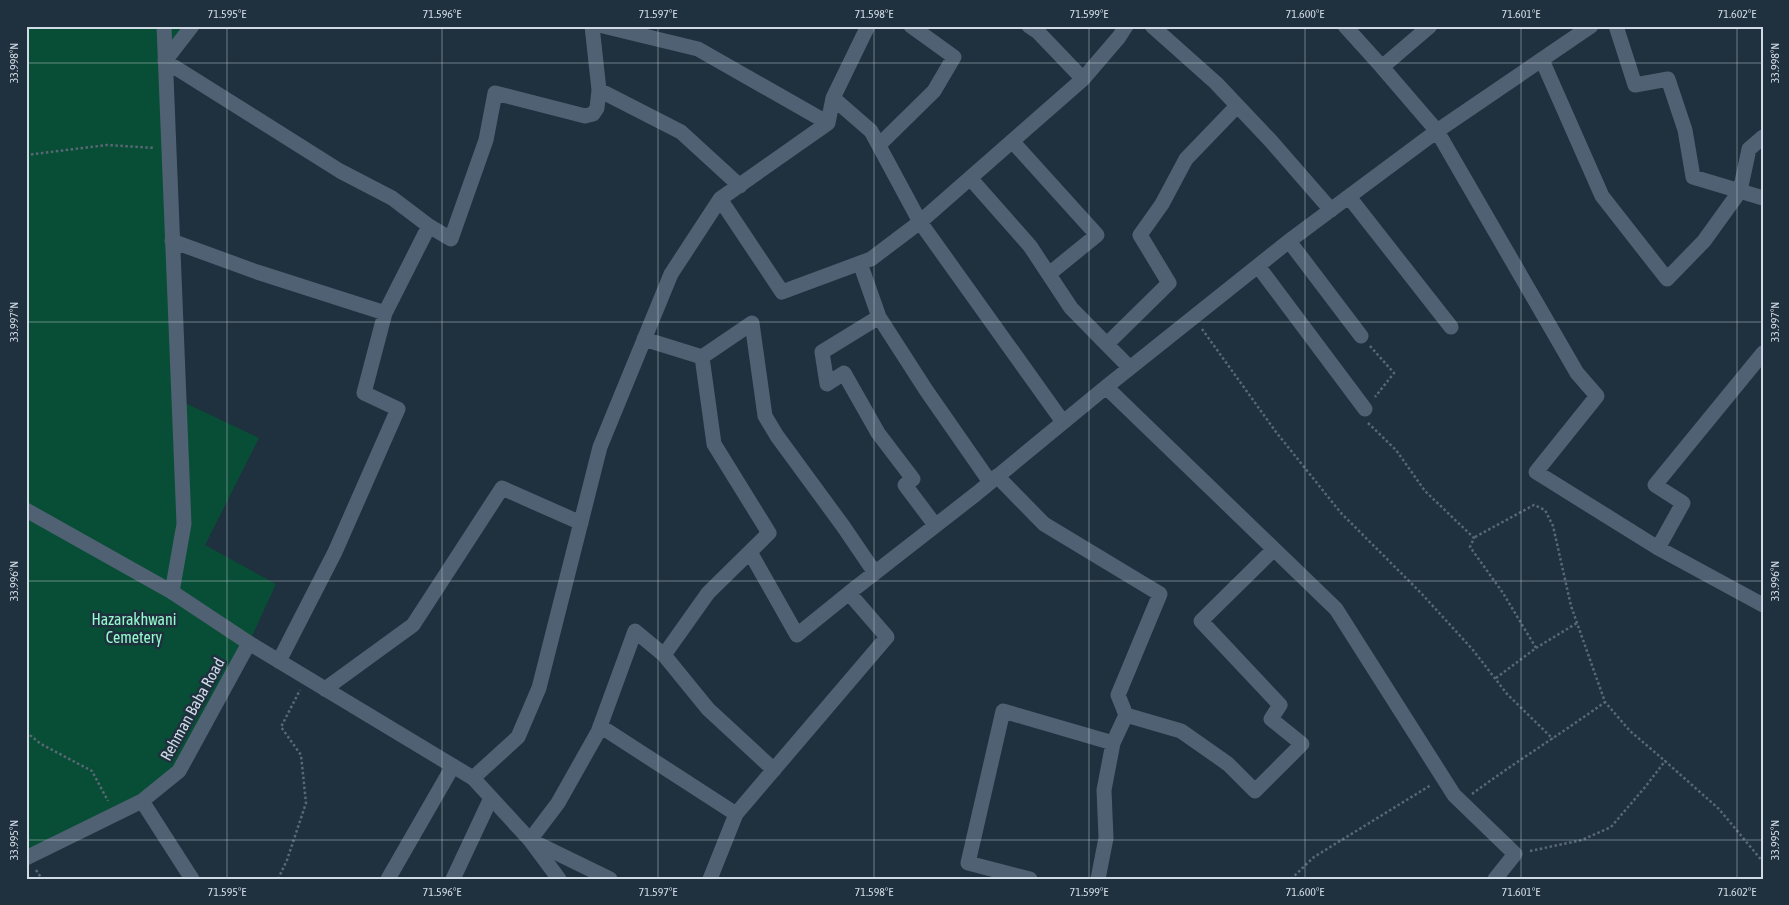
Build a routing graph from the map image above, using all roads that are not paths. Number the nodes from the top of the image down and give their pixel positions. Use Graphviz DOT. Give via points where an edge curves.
graph roads {
  1 [pos="164,26"];
  2 [pos="192,26"];
  3 [pos="592,26"];
  4 [pos="603,26"];
  5 [pos="868,26"];
  6 [pos="911,26"];
  7 [pos="1030,26"];
  8 [pos="1126,26"];
  9 [pos="1152,26"];
  10 [pos="1345,26"];
  11 [pos="1430,26"];
  12 [pos="1592,26"];
  13 [pos="1616,26"];
  14 [pos="165,60"];
  15 [pos="1542,60"];
  16 [pos="1382,67"];
  17 [pos="1083,80"];
  18 [pos="599,90"];
  19 [pos="834,98"];
  20 [pos="1238,106"];
  21 [pos="828,123"];
  22 [pos="1437,131"];
  23 [pos="1763,137"];
  24 [pos="1012,140"];
  25 [pos="878,145"];
  26 [pos="970,178"];
  27 [pos="740,186"];
  28 [pos="1740,191"];
  29 [pos="1349,197"];
  30 [pos="1763,198"];
  31 [pos="720,199"];
  32 [pos="1331,210"];
  33 [pos="920,222"];
  34 [pos="430,226"];
  35 [pos="172,240"];
  36 [pos="1289,241"];
  37 [pos="860,263"];
  38 [pos="1258,266"];
  39 [pos="1049,274"];
  40 [pos="386,312"];
  41 [pos="879,317"];
  42 [pos="1451,327"];
  43 [pos="1361,336"];
  44 [pos="644,339"];
  45 [pos="1107,344"];
  46 [pos="1763,353"];
  47 [pos="702,357"];
  48 [pos="1130,368"];
  49 [pos="1106,386"];
  50 [pos="1365,409"];
  51 [pos="1063,422"];
  52 [pos="993,479"];
  53 [pos="26,510"];
  54 [pos="581,523"];
  55 [pos="936,525"];
  56 [pos="1658,548"];
  57 [pos="1274,549"];
  58 [pos="750,552"];
  59 [pos="875,573"];
  60 [pos="172,592"];
  61 [pos="849,593"];
  62 [pos="1763,605"];
  63 [pos="249,643"];
  64 [pos="664,655"];
  65 [pos="279,661"];
  66 [pos="325,689"];
  67 [pos="1126,715"];
  68 [pos="600,726"];
  69 [pos="1112,743"];
  70 [pos="453,766"];
  71 [pos="774,770"];
  72 [pos="473,778"];
  73 [pos="491,798"];
  74 [pos="142,801"];
  75 [pos="736,814"];
  76 [pos="530,840"];
  77 [pos="26,858"];
  78 [pos="192,879"];
  79 [pos="388,879"];
  80 [pos="453,879"];
  81 [pos="559,879"];
  82 [pos="610,879"];
  83 [pos="710,879"];
  84 [pos="1030,879"];
  85 [pos="1098,879"];
  86 [pos="1495,879"];
  1 -- 14 [label="street"];
  2 -- 14 [label="street"];
  3 -- 18 [label="street"];
  4 -- 21 [label="street" via="698,49"];
  5 -- 19 [label="street"];
  6 -- 25 [label="street" via="954,58 934,91"];
  7 -- 17 [label="street"];
  8 -- 17 [label="street"];
  9 -- 20 [label="street"];
  10 -- 16 [label="street"];
  11 -- 16 [label="street"];
  12 -- 15 [label="street"];
  13 -- 28 [label="street" via="1634,85 1668,80 1684,130 1693,177"];
  14 -- 34 [label="street" via="340,171 392,198"];
  14 -- 35 [label="street"];
  15 -- 22 [label="street"];
  15 -- 28 [label="street" via="1602,196 1667,279 1704,240"];
  16 -- 22 [label="street"];
  17 -- 24 [label="street"];
  18 -- 27 [label="street" via="681,132"];
  18 -- 34 [label="street" via="597,108 585,116 495,93 486,140 451,240"];
  19 -- 21 [label="street"];
  19 -- 25 [label="street" via="871,132"];
  20 -- 32 [label="street"];
  20 -- 45 [label="street" via="1186,159 1162,204 1140,234 1169,283"];
  21 -- 27 [label="street"];
  22 -- 29 [label="street"];
  22 -- 56 [label="street" via="1577,373 1597,396 1536,472"];
  23 -- 28 [label="street" via="1749,149"];
  24 -- 26 [label="street"];
  24 -- 39 [label="street" via="1097,235"];
  25 -- 33 [label="street"];
  26 -- 33 [label="street"];
  26 -- 39 [label="street" via="1030,246"];
  27 -- 31 [label="street"];
  28 -- 30 [label="street"];
  29 -- 32 [label="street"];
  29 -- 42 [label="street"];
  31 -- 37 [label="street" via="782,292"];
  31 -- 44 [label="street" via="671,274"];
  32 -- 36 [label="street"];
  33 -- 37 [label="street" via="871,259"];
  33 -- 51 [label="street"];
  34 -- 40 [label="street"];
  35 -- 40 [label="street" via="256,272"];
  35 -- 60 [label="street" via="184,524"];
  36 -- 38 [label="street"];
  36 -- 43 [label="street"];
  37 -- 41 [label="street"];
  38 -- 48 [label="street"];
  38 -- 50 [label="street"];
  39 -- 45 [label="street" via="1071,308"];
  40 -- 65 [label="street" via="364,393 398,409 335,552"];
  41 -- 52 [label="street" via="926,390"];
  41 -- 55 [label="street" via="822,352 827,384 844,373 878,433 913,479 905,485"];
  44 -- 47 [label="street"];
  44 -- 54 [label="street" via="600,447"];
  45 -- 48 [label="street"];
  46 -- 56 [label="street" via="1655,486 1683,503"];
  47 -- 58 [label="street" via="714,444 769,533"];
  47 -- 59 [label="street" via="752,323 765,416"];
  48 -- 49 [label="street"];
  49 -- 51 [label="street"];
  49 -- 57 [label="street"];
  51 -- 52 [label="street"];
  52 -- 55 [label="street"];
  52 -- 67 [label="street" via="1044,524 1160,594 1118,695"];
  53 -- 60 [label="street"];
  54 -- 66 [label="street" via="502,488 413,625"];
  54 -- 72 [label="street" via="539,688 518,737"];
  55 -- 59 [label="street"];
  56 -- 62 [label="street"];
  57 -- 67 [label="street" via="1201,621 1280,705 1271,719 1302,744 1255,791 1228,764 1181,732"];
  57 -- 86 [label="street" via="1336,609 1454,795 1515,854"];
  58 -- 61 [label="street" via="797,635"];
  58 -- 64 [label="street" via="708,593"];
  59 -- 61 [label="street"];
  60 -- 63 [label="street"];
  61 -- 71 [label="street" via="886,637"];
  63 -- 65 [label="street"];
  63 -- 74 [label="street, Rehman Baba Road" via="179,771"];
  64 -- 68 [label="street" via="635,631"];
  64 -- 71 [label="street" via="708,709"];
  65 -- 66 [label="street"];
  66 -- 70 [label="street"];
  67 -- 69 [label="street"];
  68 -- 75 [label="street"];
  68 -- 76 [label="street" via="558,804"];
  69 -- 84 [label="street" via="1003,711 968,863"];
  69 -- 85 [label="street" via="1104,790 1106,838"];
  70 -- 72 [label="street"];
  70 -- 79 [label="street"];
  71 -- 75 [label="street"];
  72 -- 73 [label="street"];
  73 -- 76 [label="street"];
  73 -- 80 [label="street"];
  74 -- 77 [label="street, Rehman Baba Road"];
  74 -- 78 [label="street"];
  75 -- 83 [label="street"];
  76 -- 81 [label="street"];
  76 -- 82 [label="street"];
}
